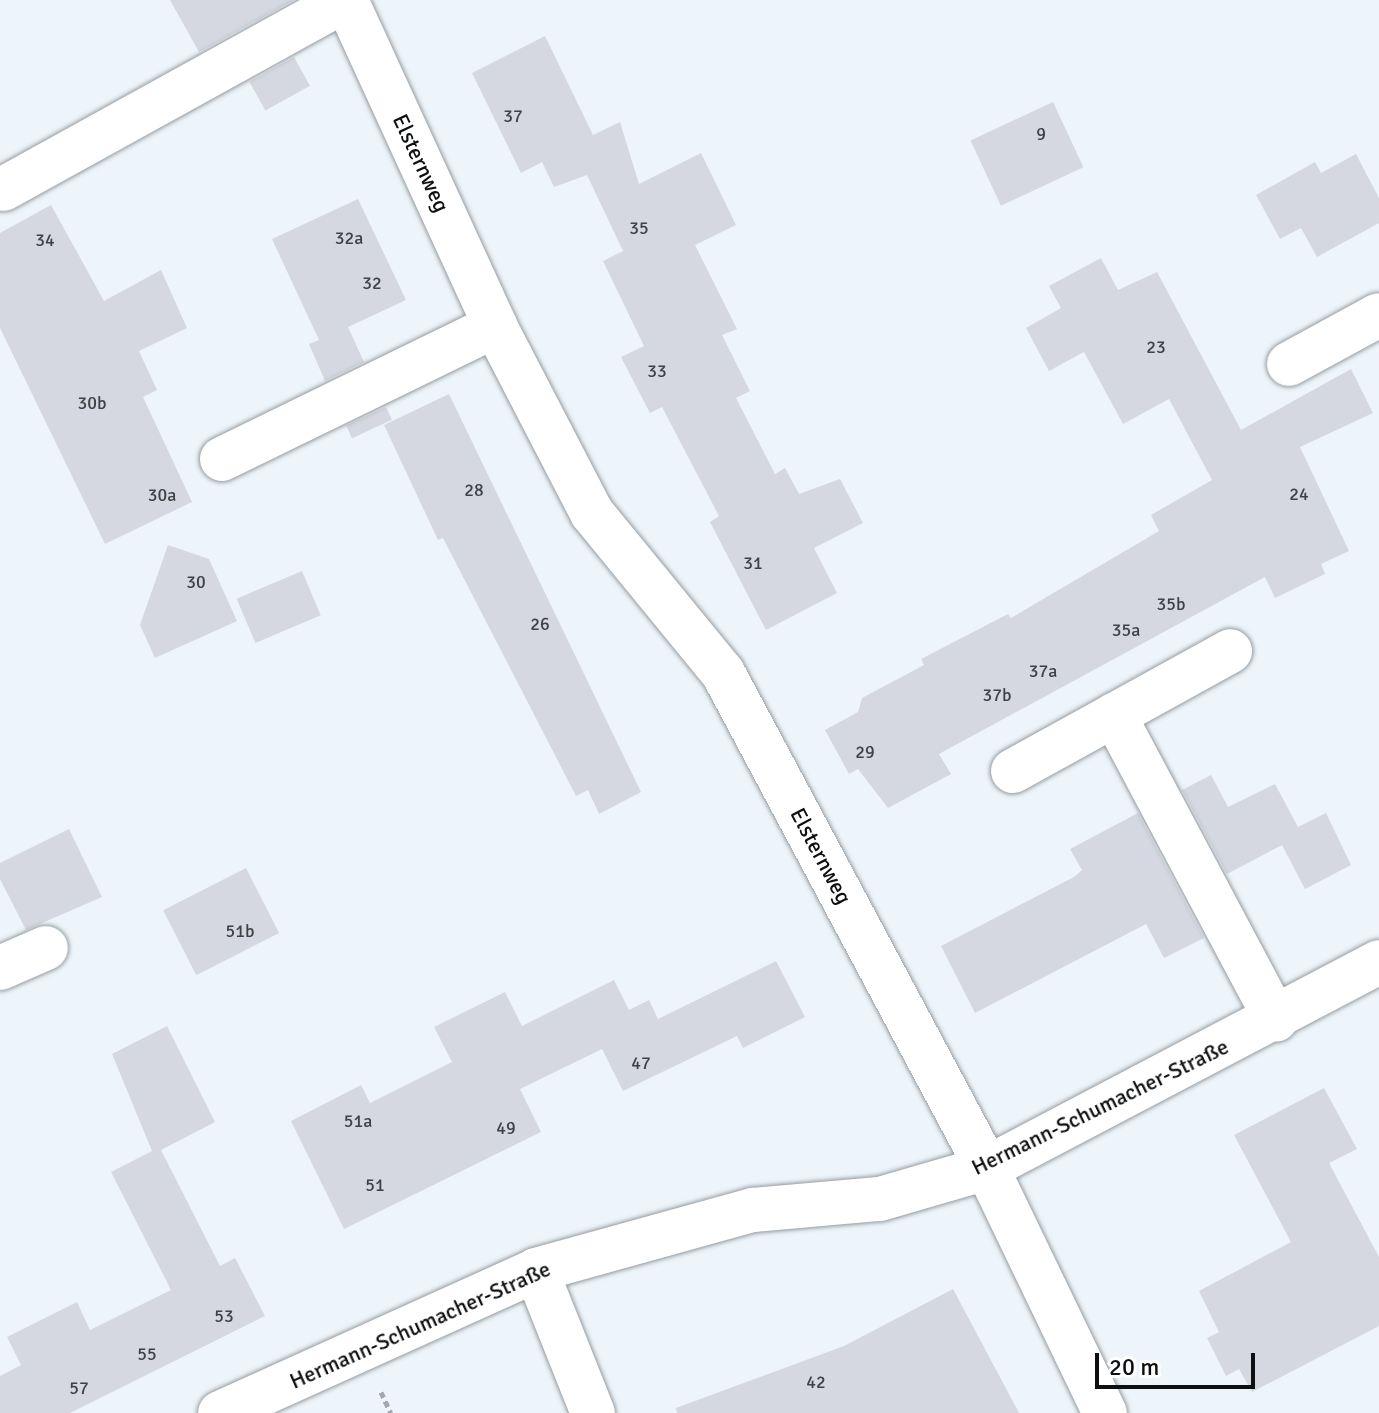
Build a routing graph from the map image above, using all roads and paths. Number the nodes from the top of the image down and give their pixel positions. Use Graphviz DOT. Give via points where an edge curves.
graph roads {
  1 [pos="346,0"];
  2 [pos="3,189"];
  3 [pos="1379,315"];
  4 [pos="495,326"];
  5 [pos="1289,364"];
  6 [pos="222,459"];
  7 [pos="1230,651"];
  8 [pos="1114,715"];
  9 [pos="1013,771"];
  10 [pos="46,948"];
  11 [pos="1379,962"];
  12 [pos="0,968"];
  13 [pos="1276,1020"];
  14 [pos="987,1168"];
  15 [pos="536,1270"];
  16 [pos="220,1413"];
  17 [pos="593,1413"];
  18 [pos="1105,1413"];
  1 -- 2 [label="street"];
  1 -- 4 [label="street, Elsternweg"];
  3 -- 5 [label="street"];
  4 -- 6 [label="street"];
  4 -- 14 [label="street, Elsternweg" via="592,513 723,673"];
  7 -- 8 [label="street"];
  8 -- 9 [label="street"];
  8 -- 13 [label="street"];
  10 -- 12 [label="street"];
  11 -- 13 [label="street, Hermann-Schumacher-Straße"];
  13 -- 14 [label="street, Hermann-Schumacher-Straße"];
  14 -- 15 [label="street, Hermann-Schumacher-Straße" via="880,1199 753,1210"];
  14 -- 18 [label="street, Elsternweg"];
  15 -- 16 [label="street, Hermann-Schumacher-Straße"];
  15 -- 17 [label="street"];
}
